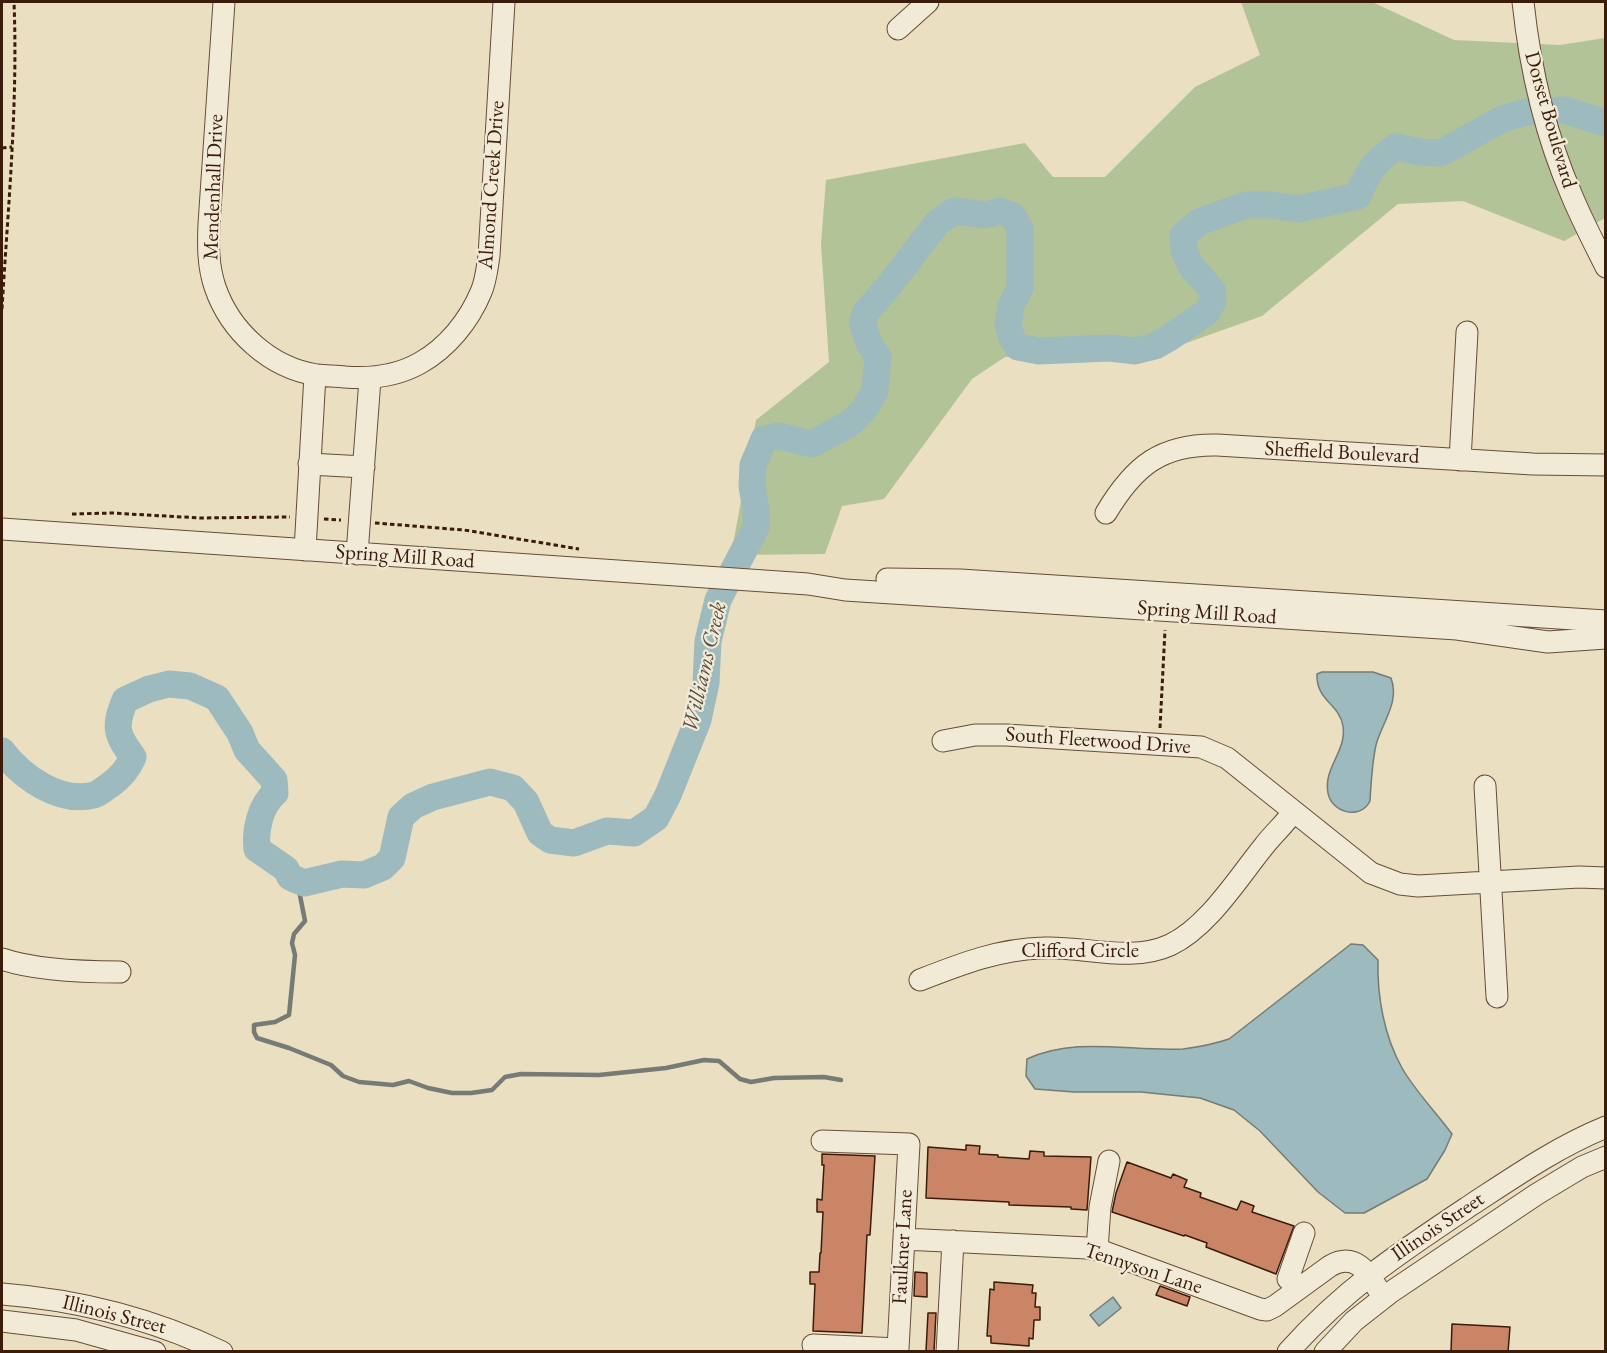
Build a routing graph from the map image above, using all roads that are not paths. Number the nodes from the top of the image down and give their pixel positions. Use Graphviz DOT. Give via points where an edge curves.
graph roads {
  1 [pos="224,2"];
  2 [pos="504,2"];
  3 [pos="928,2"];
  4 [pos="1523,2"];
  5 [pos="898,29"];
  6 [pos="1605,267"];
  7 [pos="1467,332"];
  8 [pos="315,375"];
  9 [pos="370,379"];
  10 [pos="1460,460"];
  11 [pos="309,464"];
  12 [pos="1605,465"];
  13 [pos="364,467"];
  14 [pos="1106,513"];
  15 [pos="2,529"];
  16 [pos="305,550"];
  17 [pos="357,554"];
  18 [pos="808,584"];
  19 [pos="1605,621"];
  20 [pos="1605,638"];
  21 [pos="943,741"];
  22 [pos="1485,786"];
  23 [pos="1293,812"];
  24 [pos="1605,878"];
  25 [pos="1491,883"];
  26 [pos="2,959"];
  27 [pos="120,972"];
  28 [pos="920,980"];
  29 [pos="1497,997"];
  30 [pos="1605,1127"];
  31 [pos="822,1141"];
  32 [pos="1605,1157"];
  33 [pos="1109,1161"];
  34 [pos="904,1239"];
  35 [pos="953,1241"];
  36 [pos="1097,1250"];
  37 [pos="1326,1269"];
  38 [pos="1368,1275"];
  39 [pos="1288,1279"];
  40 [pos="1346,1293"];
  41 [pos="2,1294"];
  42 [pos="1383,1297"];
  43 [pos="2,1321"];
  44 [pos="813,1345"];
  45 [pos="155,1352"];
  46 [pos="222,1352"];
  47 [pos="947,1352"];
  48 [pos="1288,1352"];
  49 [pos="1325,1352"];
  1 -- 8 [label="street, Mendenhall Drive" via="209,224 208,257 215,287 226,312 259,349 286,365"];
  2 -- 9 [label="street, Almond Creek Drive" via="489,256 482,291 455,334 438,350 419,364"];
  3 -- 5 [label="street"];
  4 -- 6 [label="street, Dorset Boulevard" via="1534,74 1554,150"];
  7 -- 10 [label="street"];
  8 -- 9 [label="street, Mendenhall Drive"];
  8 -- 11 [label="street"];
  9 -- 13 [label="street"];
  10 -- 12 [label="street, Sheffield Boulevard"];
  10 -- 14 [label="street, Sheffield Boulevard" via="1183,447 1145,465 1127,481"];
  11 -- 13 [label="street"];
  11 -- 16 [label="street"];
  13 -- 17 [label="street"];
  15 -- 16 [label="street, Spring Mill Road"];
  16 -- 17 [label="street, Spring Mill Road"];
  17 -- 18 [label="street, Spring Mill Road"];
  18 -- 19 [label="street, Spring Mill Road" via="847,579 960,580"];
  18 -- 20 [label="street, Spring Mill Road" via="845,590 1457,629 1534,641"];
  21 -- 23 [label="street, South Fleetwood Drive" via="1006,735 1201,747 1227,758"];
  22 -- 25 [label="street"];
  23 -- 25 [label="street, South Fleetwood Drive" via="1371,873 1400,884"];
  23 -- 28 [label="street, Clifford Circle" via="1205,920 1169,945 1130,952 1045,947 1006,950"];
  24 -- 25 [label="street, South Fleetwood Drive"];
  25 -- 29 [label="street"];
  26 -- 27 [label="street"];
  30 -- 38 [label="street, Illinois Street" via="1527,1168"];
  31 -- 34 [label="street, Faulkner Lane" via="909,1144"];
  32 -- 42 [label="street, Illinois Street" via="1537,1194"];
  33 -- 36 [label="street"];
  34 -- 35 [label="street, Tennyson Lane"];
  34 -- 44 [label="street, Faulkner Lane" via="898,1349"];
  35 -- 36 [label="street, Tennyson Lane"];
  35 -- 47 [label="street"];
  36 -- 37 [label="street, Tennyson Lane" via="1267,1310"];
  37 -- 38 [label="street" via="1346,1260 1359,1265"];
  37 -- 39 [label="street" via="1316,1263 1301,1242"];
  37 -- 40 [label="street" via="1342,1278"];
  38 -- 40 [label="street, Illinois Street"];
  38 -- 42 [label="street"];
  40 -- 48 [label="street, Illinois Street"];
  41 -- 46 [label="street, Illinois Street" via="83,1304 138,1317"];
  42 -- 49 [label="street, Illinois Street"];
  43 -- 45 [label="street, Illinois Street" via="76,1330"];
}
